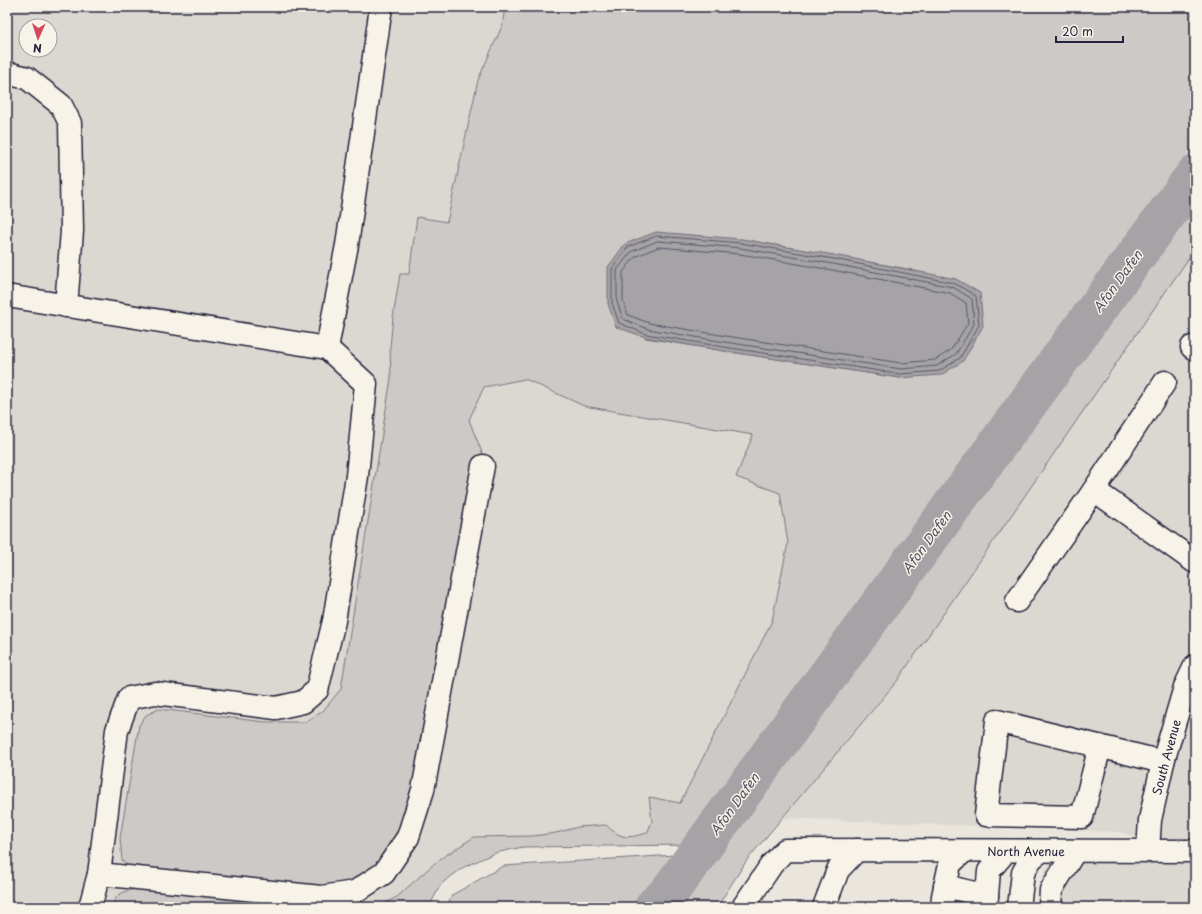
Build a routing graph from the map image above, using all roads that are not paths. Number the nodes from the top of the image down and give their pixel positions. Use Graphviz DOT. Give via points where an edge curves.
graph roads {
  1 [pos="381,7"];
  2 [pos="7,73"];
  3 [pos="7,296"];
  4 [pos="66,306"];
  5 [pos="327,348"];
  6 [pos="1166,382"];
  7 [pos="483,466"];
  8 [pos="1094,490"];
  9 [pos="1195,562"];
  10 [pos="1017,601"];
  11 [pos="1195,666"];
  12 [pos="1100,746"];
  13 [pos="1163,762"];
  14 [pos="856,850"];
  15 [pos="964,851"];
  16 [pos="1006,851"];
  17 [pos="1041,851"];
  18 [pos="1076,851"];
  19 [pos="1148,851"];
  20 [pos="1195,851"];
  21 [pos="99,874"];
  22 [pos="944,897"];
  23 [pos="826,901"];
  24 [pos="986,902"];
  25 [pos="90,907"];
  26 [pos="743,907"];
  27 [pos="1019,907"];
  28 [pos="1050,907"];
  1 -- 5 [label="street" via="347,245"];
  2 -- 4 [label="street" via="27,78 61,105 70,123 72,231"];
  3 -- 4 [label="street"];
  4 -- 5 [label="street"];
  5 -- 21 [label="street" via="366,384 357,476 334,621 317,690 302,702 276,708 155,693 129,698 117,730"];
  6 -- 8 [label="street"];
  7 -- 21 [label="street" via="423,790 408,837 384,872 355,892 321,897"];
  8 -- 9 [label="street"];
  8 -- 10 [label="street"];
  11 -- 13 [label="street, South Avenue" via="1185,687"];
  12 -- 12 [label="street" via="1082,817 986,815 997,720"];
  12 -- 13 [label="street"];
  13 -- 19 [label="street, South Avenue" via="1150,820"];
  14 -- 15 [label="street, North Avenue"];
  14 -- 23 [label="street" via="838,870"];
  14 -- 26 [label="street, North Avenue" via="785,850 772,864"];
  15 -- 16 [label="street, North Avenue"];
  15 -- 22 [label="street" via="950,864"];
  16 -- 17 [label="street, North Avenue"];
  16 -- 24 [label="street" via="989,871"];
  17 -- 18 [label="street, North Avenue"];
  17 -- 27 [label="street" via="1031,860 1023,873"];
  18 -- 19 [label="street, North Avenue"];
  18 -- 28 [label="street" via="1052,890"];
  19 -- 20 [label="street, North Avenue"];
  21 -- 25 [label="street"];
  22 -- 24 [label="street"];
}
